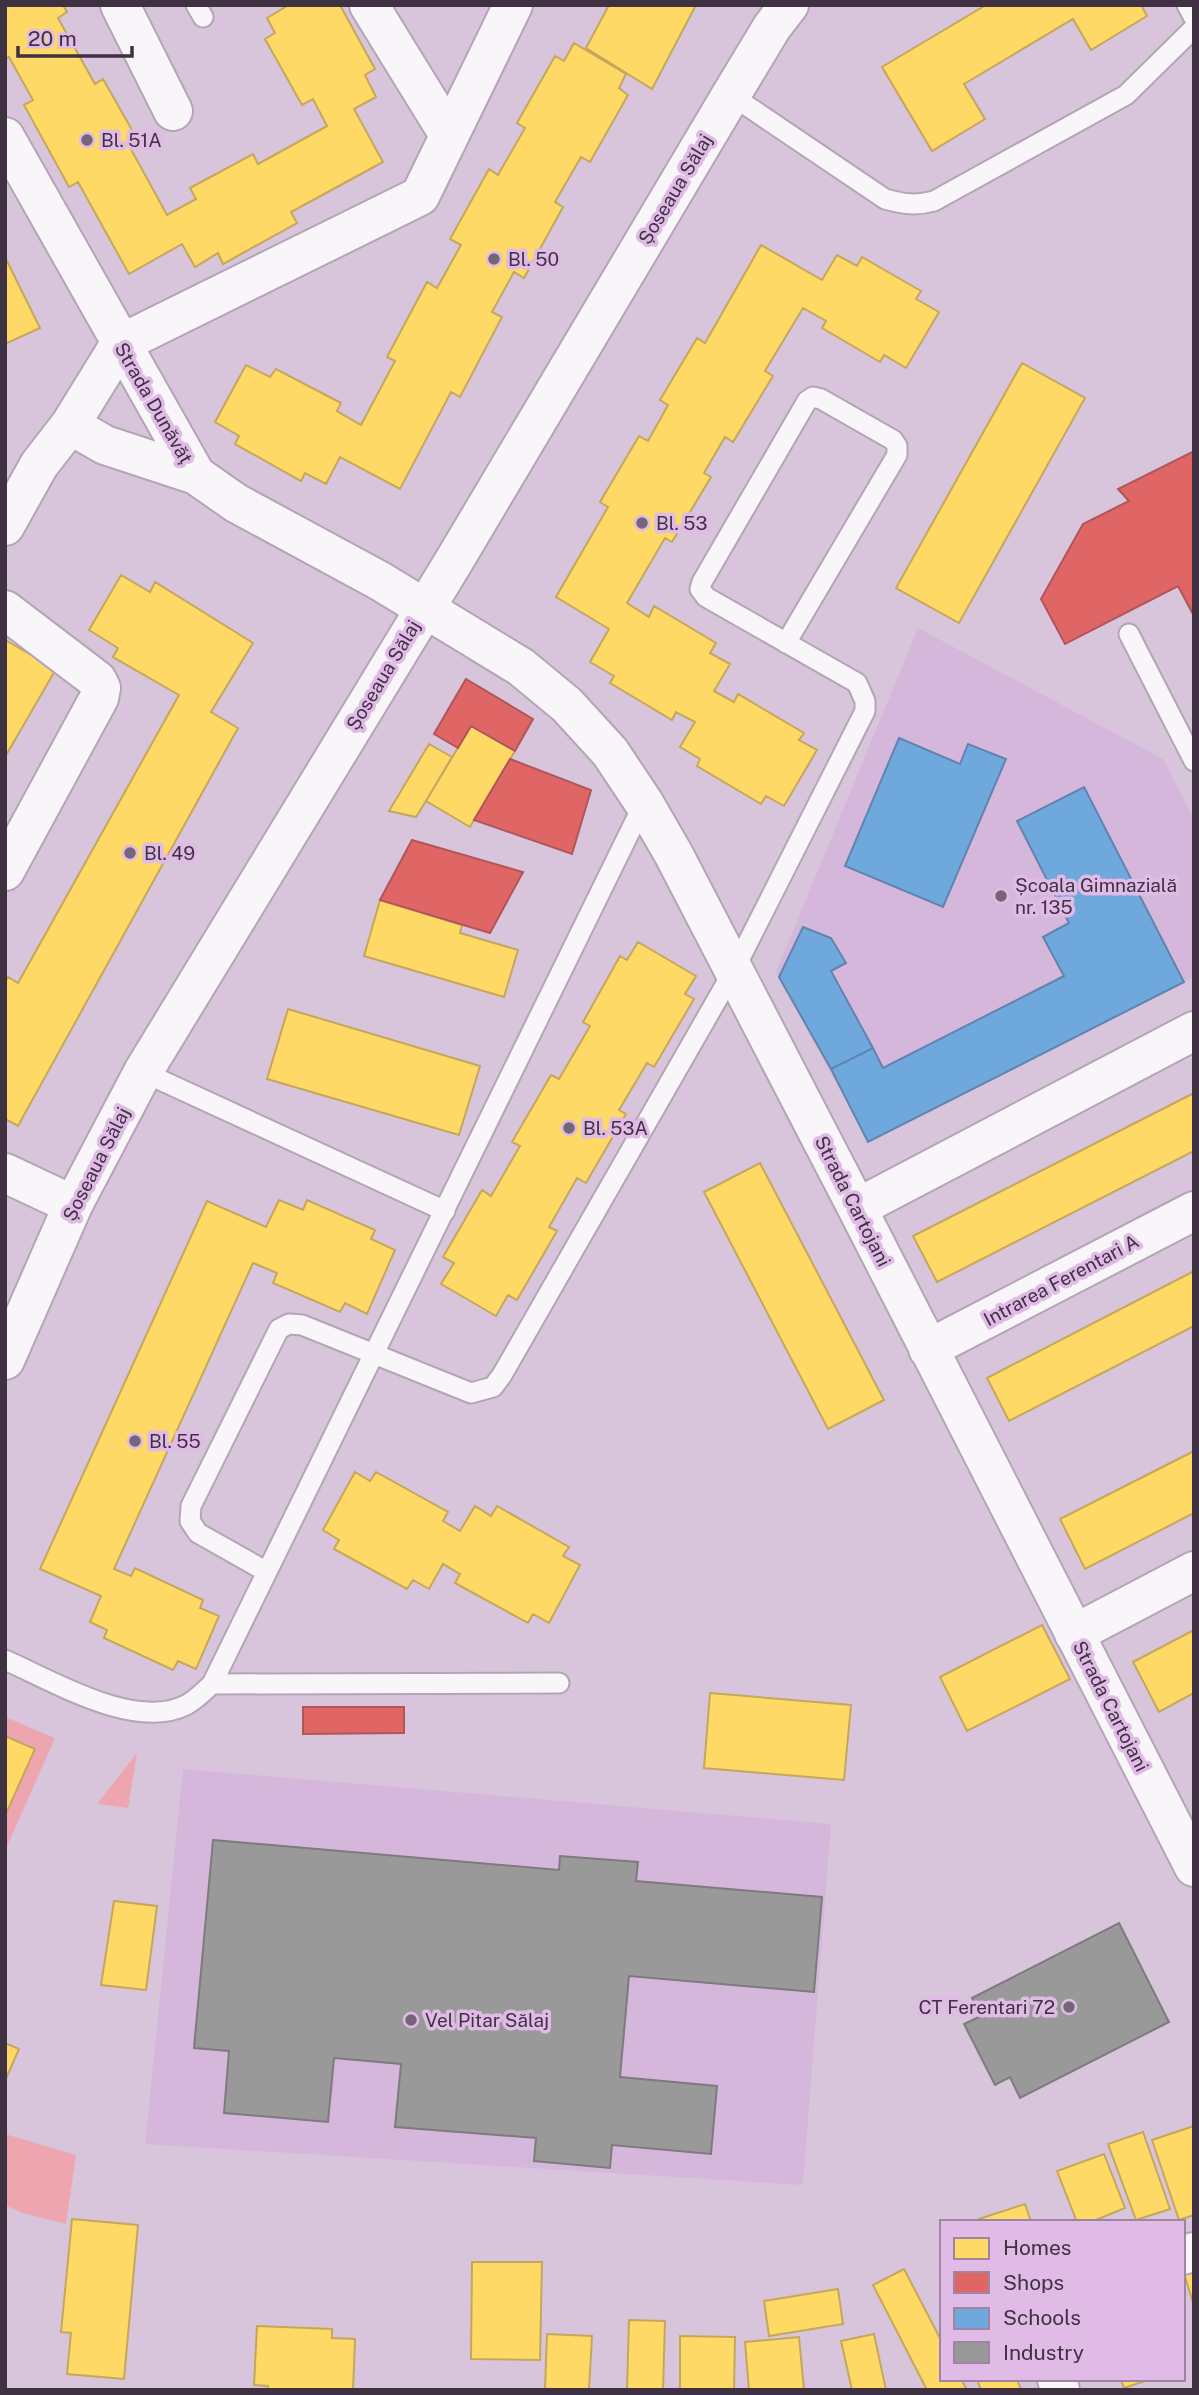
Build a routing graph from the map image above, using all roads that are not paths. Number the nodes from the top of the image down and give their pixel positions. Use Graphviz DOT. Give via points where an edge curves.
graph roads {
  1 [pos="120,5"];
  2 [pos="369,5"];
  3 [pos="513,5"];
  4 [pos="789,5"];
  5 [pos="1187,5"];
  6 [pos="1194,18"];
  7 [pos="1194,28"];
  8 [pos="731,95"];
  9 [pos="173,111"];
  10 [pos="449,135"];
  11 [pos="5,137"];
  12 [pos="120,344"];
  13 [pos="70,425"];
  14 [pos="196,475"];
  15 [pos="5,526"];
  16 [pos="424,608"];
  17 [pos="5,610"];
  18 [pos="1129,634"];
  19 [pos="786,643"];
  20 [pos="1194,761"];
  21 [pos="644,803"];
  22 [pos="5,871"];
  23 [pos="734,970"];
  24 [pos="1194,1031"];
  25 [pos="143,1072"];
  26 [pos="5,1173"];
  27 [pos="73,1205"];
  28 [pos="858,1208"];
  29 [pos="445,1211"];
  30 [pos="1194,1211"];
  31 [pos="928,1349"];
  32 [pos="374,1355"];
  33 [pos="5,1360"];
  34 [pos="1194,1571"];
  35 [pos="267,1572"];
  36 [pos="1074,1634"];
  37 [pos="5,1660"];
  38 [pos="559,1683"];
  39 [pos="212,1684"];
  40 [pos="1194,1867"];
  1 -- 9 [label="street"];
  2 -- 10 [label="street"];
  3 -- 10 [label="street"];
  4 -- 8 [label="street, Șoseaua Sălaj"];
  5 -- 6 [label="lane"];
  7 -- 8 [label="lane" via="1126,95 921,204 885,199"];
  8 -- 16 [label="street, Șoseaua Sălaj"];
  10 -- 12 [label="street" via="420,196"];
  11 -- 12 [label="street, Strada Dunăvăț"];
  12 -- 13 [label="street"];
  12 -- 14 [label="street, Strada Dunăvăț"];
  13 -- 14 [label="street" via="105,445"];
  13 -- 15 [label="street" via="39,465"];
  14 -- 16 [label="street, Strada Dunăvăț" via="236,503"];
  16 -- 21 [label="street, Strada Cartojani" via="521,667 567,705 610,752"];
  16 -- 25 [label="street, Șoseaua Sălaj"];
  17 -- 22 [label="street" via="97,680 101,688"];
  18 -- 20 [label="lane"];
  19 -- 19 [label="lane" via="706,597 700,589 813,397 893,440 897,455"];
  19 -- 23 [label="lane" via="856,683 865,711"];
  21 -- 23 [label="street, Strada Cartojani"];
  21 -- 29 [label="lane"];
  23 -- 28 [label="street, Strada Cartojani"];
  23 -- 32 [label="lane" via="493,1387 471,1393"];
  24 -- 28 [label="street"];
  25 -- 27 [label="street, Șoseaua Sălaj"];
  25 -- 29 [label="lane"];
  26 -- 27 [label="street"];
  27 -- 33 [label="street, Șoseaua Sălaj"];
  28 -- 31 [label="street, Strada Cartojani"];
  29 -- 32 [label="lane"];
  30 -- 31 [label="street, Intrarea Ferentari A"];
  31 -- 36 [label="street, Strada Cartojani"];
  32 -- 35 [label="lane"];
  32 -- 35 [label="lane" via="302,1325 279,1329 191,1506 190,1521 198,1533"];
  34 -- 36 [label="street"];
  35 -- 39 [label="lane"];
  36 -- 40 [label="street, Strada Cartojani"];
  37 -- 39 [label="lane" via="111,1707 135,1712 186,1705"];
  38 -- 39 [label="lane"];
}
